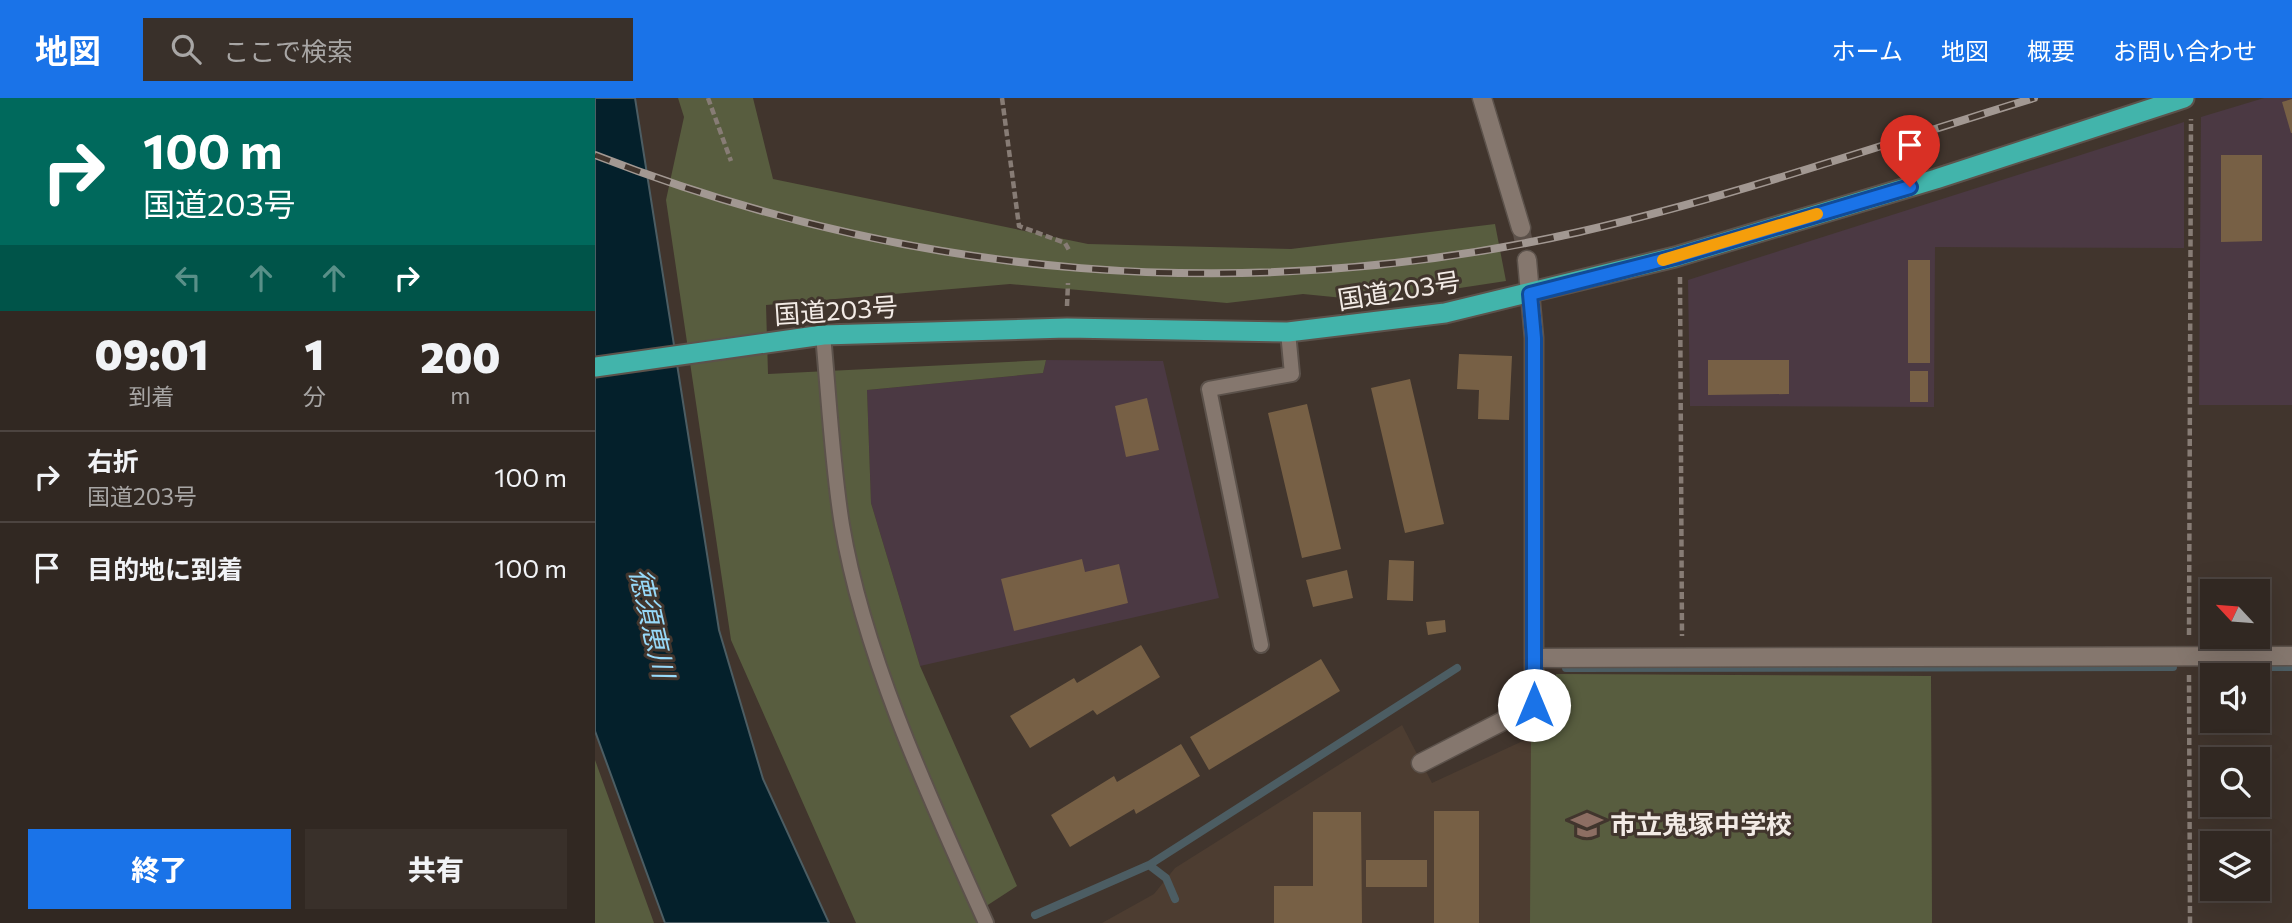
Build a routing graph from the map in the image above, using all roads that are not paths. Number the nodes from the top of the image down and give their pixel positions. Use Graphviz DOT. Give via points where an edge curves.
graph roads {
  1 [pos="1482,98"];
  2 [pos="2188,106"];
  3 [pos="1521,228"];
  4 [pos="1527,260"];
  5 [pos="1530,294"];
  6 [pos="1288,332"];
  7 [pos="823,335"];
  8 [pos="595,367"];
  9 [pos="1261,645"];
  10 [pos="2292,656"];
  11 [pos="1534,658"];
  12 [pos="1421,763"];
  13 [pos="986,923"];
  1 -- 3 [label="street"];
  2 -- 5 [label="highway, 国道203号" via="1675,257"];
  4 -- 5 [label="street"];
  5 -- 6 [label="highway, 国道203号" via="1445,313"];
  5 -- 11 [label="street" via="1534,338"];
  6 -- 7 [label="highway, 国道203号" via="1067,328"];
  6 -- 9 [label="lane" via="1292,374 1209,389"];
  7 -- 8 [label="highway, 国道203号"];
  7 -- 13 [label="lane" via="842,526 868,626 913,754"];
  10 -- 11 [label="street"];
  11 -- 12 [label="street" via="1534,705"];
}
